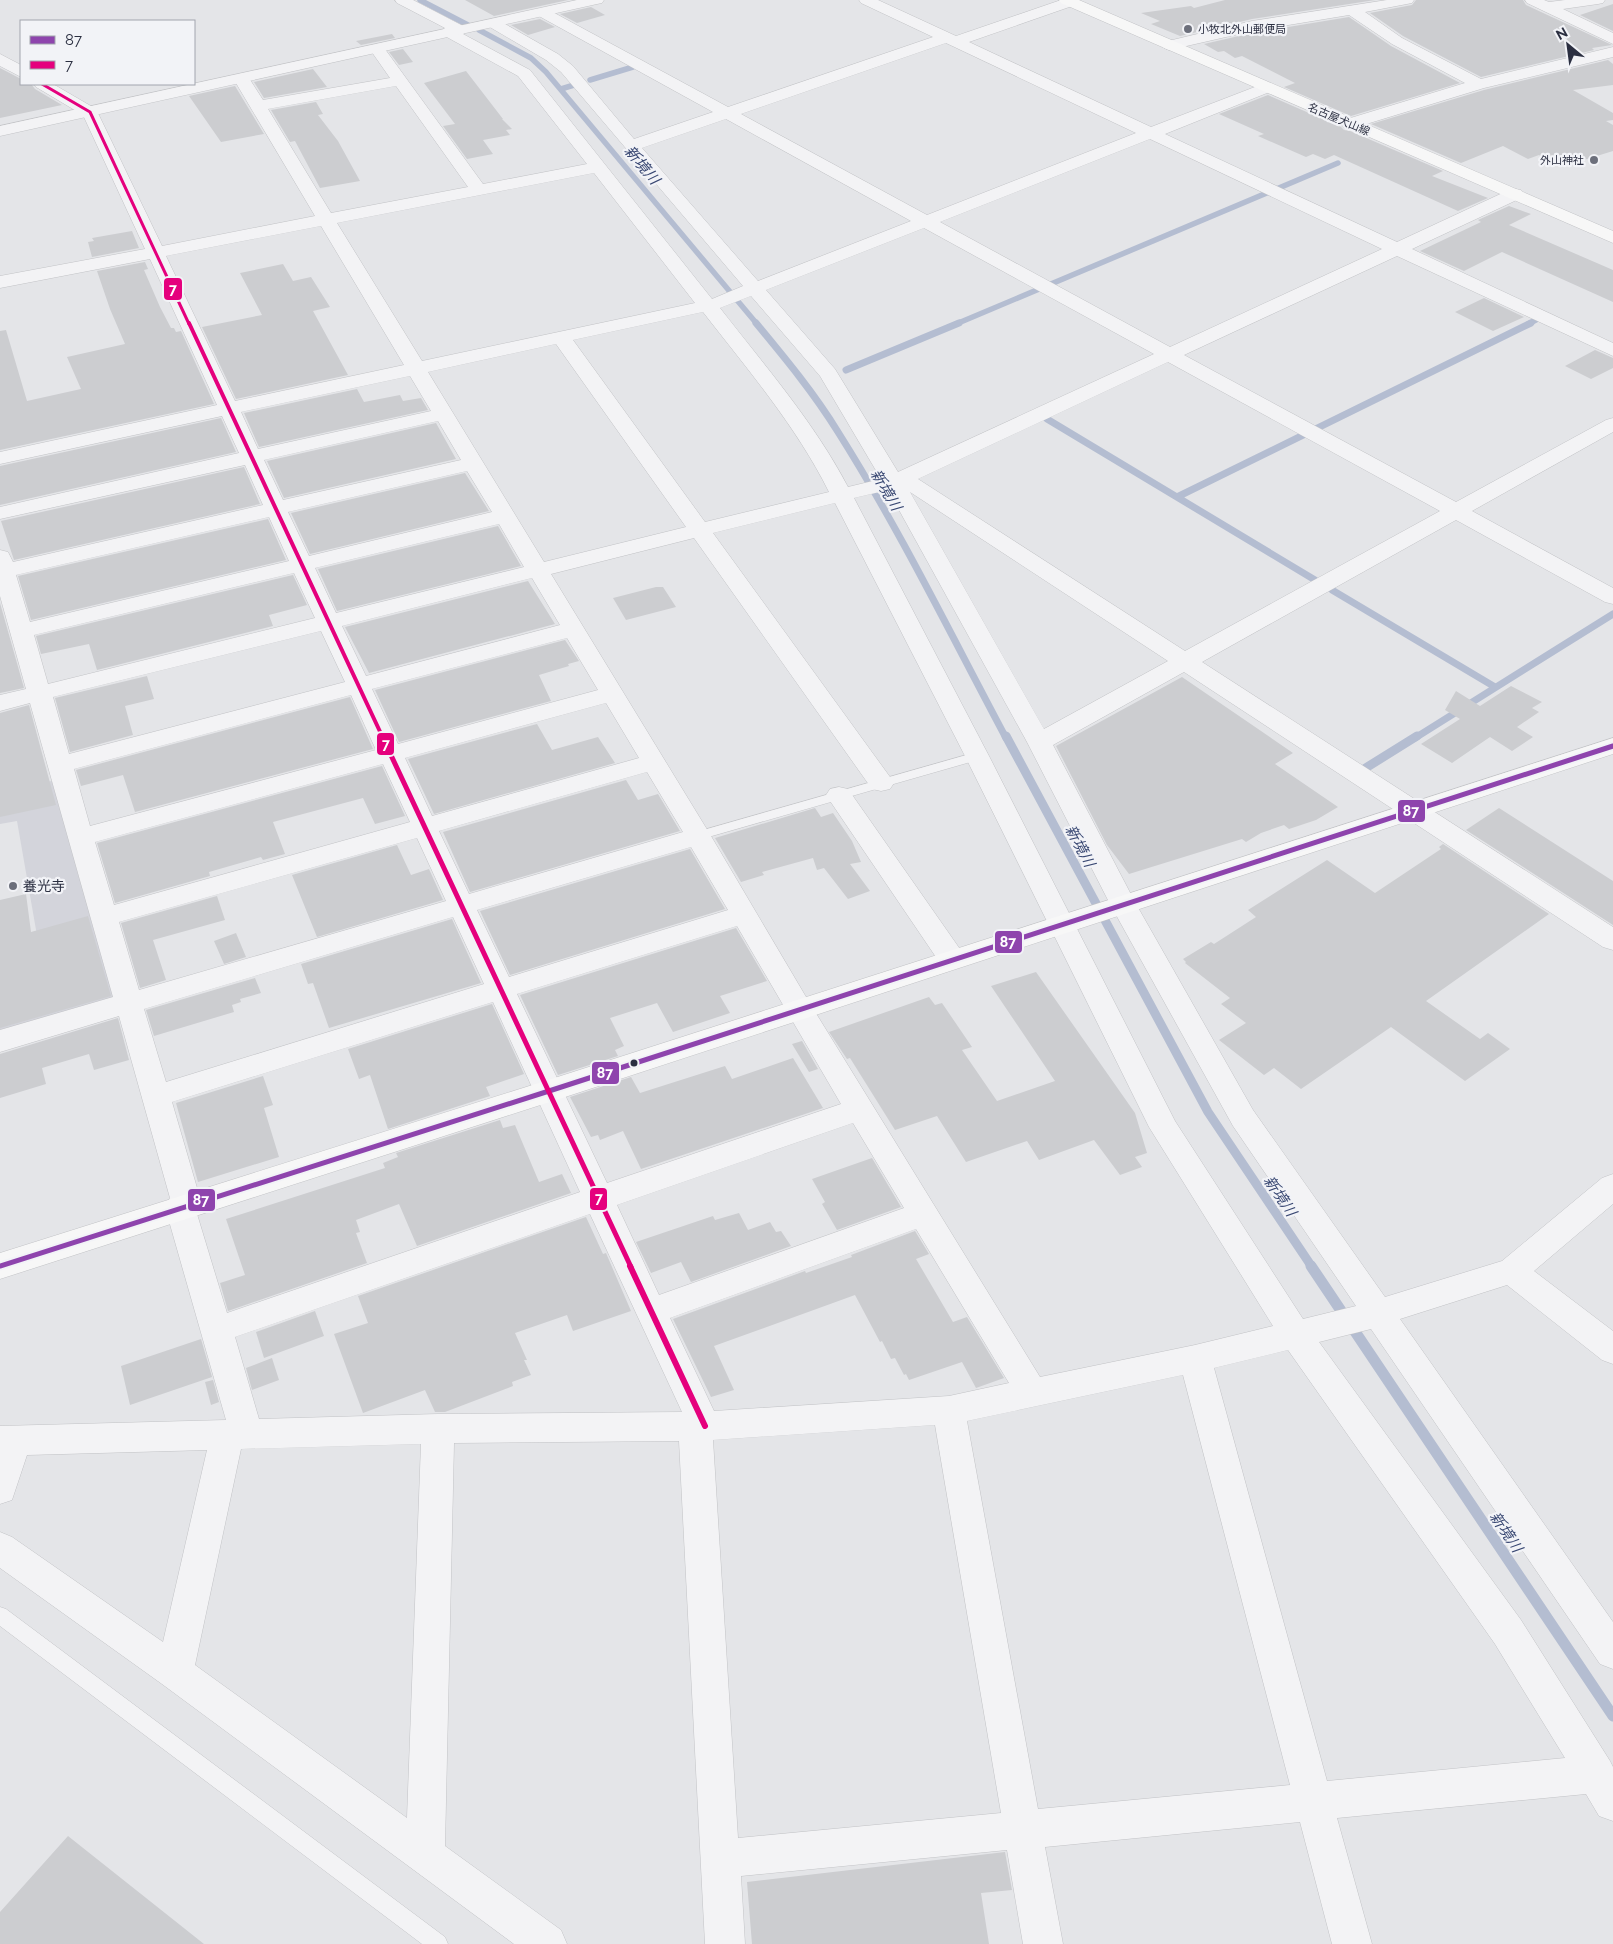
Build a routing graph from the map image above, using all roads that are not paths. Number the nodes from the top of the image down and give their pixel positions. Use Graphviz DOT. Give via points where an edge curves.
graph roads {
  1 [pos="402,0"];
  2 [pos="597,0"];
  3 [pos="866,0"];
  4 [pos="1407,0"];
  5 [pos="1532,0"];
  6 [pos="1598,0"];
  7 [pos="1068,1"];
  8 [pos="543,7"];
  9 [pos="1547,7"];
  10 [pos="1352,10"];
  11 [pos="489,23"];
  12 [pos="457,25"];
  13 [pos="1613,39"];
  14 [pos="950,40"];
  15 [pos="1169,45"];
  16 [pos="377,48"];
  17 [pos="1613,52"];
  18 [pos="0,59"];
  19 [pos="20,71"];
  20 [pos="241,78"];
  21 [pos="400,81"];
  22 [pos="1479,84"];
  23 [pos="44,85"];
  24 [pos="1266,88"];
  25 [pos="258,106"];
  26 [pos="90,112"];
  27 [pos="727,113"];
  28 [pos="1350,124"];
  29 [pos="0,131"];
  30 [pos="1151,134"];
  31 [pos="631,146"];
  32 [pos="599,167"];
  33 [pos="479,190"];
  34 [pos="1515,194"];
  35 [pos="326,219"];
  36 [pos="925,222"];
  37 [pos="1613,238"];
  38 [pos="1396,250"];
  39 [pos="155,252"];
  40 [pos="0,282"];
  41 [pos="752,290"];
  42 [pos="712,304"];
  43 [pos="561,337"];
  44 [pos="1613,350"];
  45 [pos="1170,355"];
  46 [pos="416,368"];
  47 [pos="230,408"];
  48 [pos="444,414"];
  49 [pos="1613,424"];
  50 [pos="252,457"];
  51 [pos="0,458"];
  52 [pos="473,463"];
  53 [pos="894,482"];
  54 [pos="845,495"];
  55 [pos="276,508"];
  56 [pos="1458,512"];
  57 [pos="0,513"];
  58 [pos="504,516"];
  59 [pos="702,531"];
  60 [pos="302,564"];
  61 [pos="1,567"];
  62 [pos="538,572"];
  63 [pos="1613,598"];
  64 [pos="330,623"];
  65 [pos="573,629"];
  66 [pos="22,631"];
  67 [pos="1185,662"];
  68 [pos="359,685"];
  69 [pos="41,694"];
  70 [pos="612,694"];
  71 [pos="0,703"];
  72 [pos="1039,742"];
  73 [pos="1613,746"];
  74 [pos="391,754"];
  75 [pos="977,756"];
  76 [pos="653,762"];
  77 [pos="61,764"];
  78 [pos="881,783"];
  79 [pos="839,796"];
  80 [pos="1414,809"];
  81 [pos="425,826"];
  82 [pos="698,836"];
  83 [pos="82,837"];
  84 [pos="1120,904"];
  85 [pos="462,905"];
  86 [pos="744,914"];
  87 [pos="105,917"];
  88 [pos="1065,923"];
  89 [pos="1613,940"];
  90 [pos="952,960"];
  91 [pos="501,989"];
  92 [pos="130,1003"];
  93 [pos="799,1009"];
  94 [pos="0,1041"];
  95 [pos="549,1091"];
  96 [pos="156,1096"];
  97 [pos="859,1109"];
  98 [pos="1613,1186"];
  99 [pos="599,1198"];
  100 [pos="183,1206"];
  101 [pos="923,1214"];
  102 [pos="0,1266"];
  103 [pos="1512,1271"];
  104 [pos="652,1311"];
  105 [pos="1371,1315"];
  106 [pos="216,1330"];
  107 [pos="1295,1334"];
  108 [pos="1613,1350"];
  109 [pos="1195,1359"];
  110 [pos="1032,1394"];
  111 [pos="950,1410"];
  112 [pos="700,1426"];
  113 [pos="438,1429"];
  114 [pos="237,1435"];
  115 [pos="7,1441"];
  116 [pos="0,1489"];
  117 [pos="0,1548"];
  118 [pos="0,1615"];
  119 [pos="1613,1652"];
  120 [pos="175,1672"];
  121 [pos="1605,1788"];
  122 [pos="1314,1802"];
  123 [pos="1024,1830"];
  124 [pos="425,1855"];
  125 [pos="720,1859"];
  126 [pos="438,1944"];
  127 [pos="547,1944"];
  128 [pos="724,1944"];
  129 [pos="1043,1944"];
  130 [pos="1352,1944"];
  1 -- 12 [label="street"];
  2 -- 8 [label="street"];
  3 -- 14 [label="street"];
  4 -- 10 [label="street"];
  5 -- 9 [label="street"];
  6 -- 9 [label="street"];
  7 -- 14 [label="street"];
  7 -- 15 [label="main road, 名古屋犬山線"];
  8 -- 11 [label="street"];
  8 -- 27 [label="street"];
  9 -- 13 [label="street"];
  10 -- 15 [label="street" via="1252,26"];
  10 -- 22 [label="street" via="1398,41"];
  11 -- 12 [label="street"];
  11 -- 31 [label="street" via="552,57 567,69"];
  12 -- 16 [label="street"];
  12 -- 32 [label="street" via="524,73"];
  14 -- 27 [label="street"];
  14 -- 30 [label="street"];
  15 -- 24 [label="main road, 名古屋犬山線"];
  16 -- 20 [label="street"];
  16 -- 21 [label="street"];
  17 -- 22 [label="street"];
  18 -- 19 [label="street"];
  20 -- 25 [label="street"];
  20 -- 26 [label="street"];
  21 -- 25 [label="street"];
  21 -- 33 [label="street"];
  22 -- 28 [label="street"];
  23 -- 26 [label="street"];
  24 -- 28 [label="main road, 名古屋犬山線"];
  24 -- 30 [label="street"];
  25 -- 35 [label="street"];
  26 -- 29 [label="street"];
  26 -- 39 [label="street"];
  27 -- 31 [label="street"];
  27 -- 36 [label="street"];
  28 -- 34 [label="main road, 名古屋犬山線"];
  30 -- 36 [label="street"];
  30 -- 38 [label="street"];
  31 -- 41 [label="street"];
  32 -- 33 [label="street"];
  32 -- 42 [label="street"];
  33 -- 35 [label="street"];
  34 -- 37 [label="main road, 名古屋犬山線"];
  34 -- 38 [label="street"];
  35 -- 39 [label="street"];
  35 -- 46 [label="street"];
  36 -- 41 [label="street"];
  36 -- 45 [label="street"];
  38 -- 44 [label="street"];
  38 -- 45 [label="street"];
  39 -- 40 [label="street"];
  39 -- 47 [label="street"];
  41 -- 42 [label="street"];
  41 -- 53 [label="street" via="828,373"];
  42 -- 43 [label="street"];
  42 -- 54 [label="street" via="783,401"];
  43 -- 46 [label="street"];
  43 -- 59 [label="street"];
  45 -- 53 [label="street"];
  45 -- 56 [label="street"];
  46 -- 47 [label="street"];
  46 -- 48 [label="street"];
  47 -- 50 [label="street"];
  47 -- 51 [label="street"];
  48 -- 50 [label="street"];
  48 -- 52 [label="street"];
  49 -- 56 [label="street"];
  50 -- 55 [label="street"];
  50 -- 57 [label="street"];
  52 -- 55 [label="street"];
  52 -- 58 [label="street"];
  53 -- 54 [label="street"];
  53 -- 67 [label="street"];
  53 -- 72 [label="street"];
  54 -- 59 [label="street"];
  54 -- 75 [label="street"];
  55 -- 60 [label="street"];
  55 -- 61 [label="street"];
  56 -- 63 [label="street"];
  56 -- 67 [label="street"];
  58 -- 60 [label="street"];
  58 -- 62 [label="street"];
  59 -- 62 [label="street"];
  59 -- 78 [label="street"];
  60 -- 64 [label="street"];
  60 -- 66 [label="street"];
  61 -- 66 [label="street"];
  62 -- 64 [label="street"];
  62 -- 65 [label="street"];
  64 -- 68 [label="street"];
  64 -- 69 [label="street"];
  65 -- 68 [label="street"];
  65 -- 70 [label="street"];
  66 -- 69 [label="street"];
  67 -- 72 [label="street"];
  67 -- 80 [label="street"];
  68 -- 74 [label="street"];
  68 -- 77 [label="street"];
  69 -- 71 [label="street"];
  69 -- 77 [label="street"];
  70 -- 74 [label="street"];
  70 -- 76 [label="street"];
  72 -- 84 [label="street"];
  73 -- 80 [label="main road"];
  74 -- 81 [label="street"];
  74 -- 83 [label="street"];
  75 -- 78 [label="lane"];
  75 -- 88 [label="street"];
  76 -- 81 [label="street"];
  76 -- 82 [label="street"];
  77 -- 83 [label="street"];
  78 -- 79 [label="lane"];
  79 -- 82 [label="lane"];
  79 -- 90 [label="street"];
  80 -- 84 [label="main road"];
  80 -- 89 [label="street"];
  81 -- 85 [label="street"];
  81 -- 87 [label="street"];
  82 -- 85 [label="street"];
  82 -- 86 [label="street"];
  83 -- 87 [label="street"];
  84 -- 88 [label="main road"];
  84 -- 105 [label="street" via="1243,1118"];
  85 -- 91 [label="street"];
  85 -- 92 [label="street"];
  86 -- 91 [label="street"];
  86 -- 93 [label="street"];
  87 -- 92 [label="street"];
  88 -- 90 [label="main road"];
  88 -- 107 [label="street" via="1164,1127"];
  90 -- 93 [label="main road"];
  91 -- 95 [label="street"];
  91 -- 96 [label="street"];
  92 -- 94 [label="street"];
  92 -- 96 [label="street"];
  93 -- 95 [label="main road"];
  93 -- 97 [label="street"];
  95 -- 99 [label="street"];
  95 -- 100 [label="main road"];
  96 -- 100 [label="street"];
  97 -- 99 [label="street"];
  97 -- 101 [label="street"];
  98 -- 103 [label="street"];
  99 -- 104 [label="street"];
  99 -- 106 [label="street"];
  100 -- 102 [label="main road"];
  100 -- 106 [label="street"];
  101 -- 104 [label="street"];
  101 -- 110 [label="street"];
  103 -- 105 [label="street"];
  103 -- 108 [label="street"];
  104 -- 112 [label="street"];
  105 -- 107 [label="street"];
  105 -- 119 [label="street"];
  106 -- 114 [label="street"];
  107 -- 109 [label="street"];
  107 -- 121 [label="street" via="1508,1632"];
  109 -- 110 [label="street"];
  109 -- 122 [label="street"];
  110 -- 111 [label="street"];
  111 -- 112 [label="street"];
  111 -- 123 [label="street"];
  112 -- 113 [label="street"];
  112 -- 125 [label="street"];
  113 -- 114 [label="street"];
  113 -- 124 [label="street"];
  114 -- 115 [label="street"];
  114 -- 120 [label="street"];
  115 -- 116 [label="street"];
  117 -- 120 [label="street"];
  118 -- 126 [label="lane"];
  120 -- 124 [label="street"];
  121 -- 122 [label="street"];
  122 -- 123 [label="street"];
  122 -- 130 [label="street"];
  123 -- 125 [label="street"];
  123 -- 129 [label="street"];
  124 -- 127 [label="street"];
  125 -- 128 [label="street"];
}
